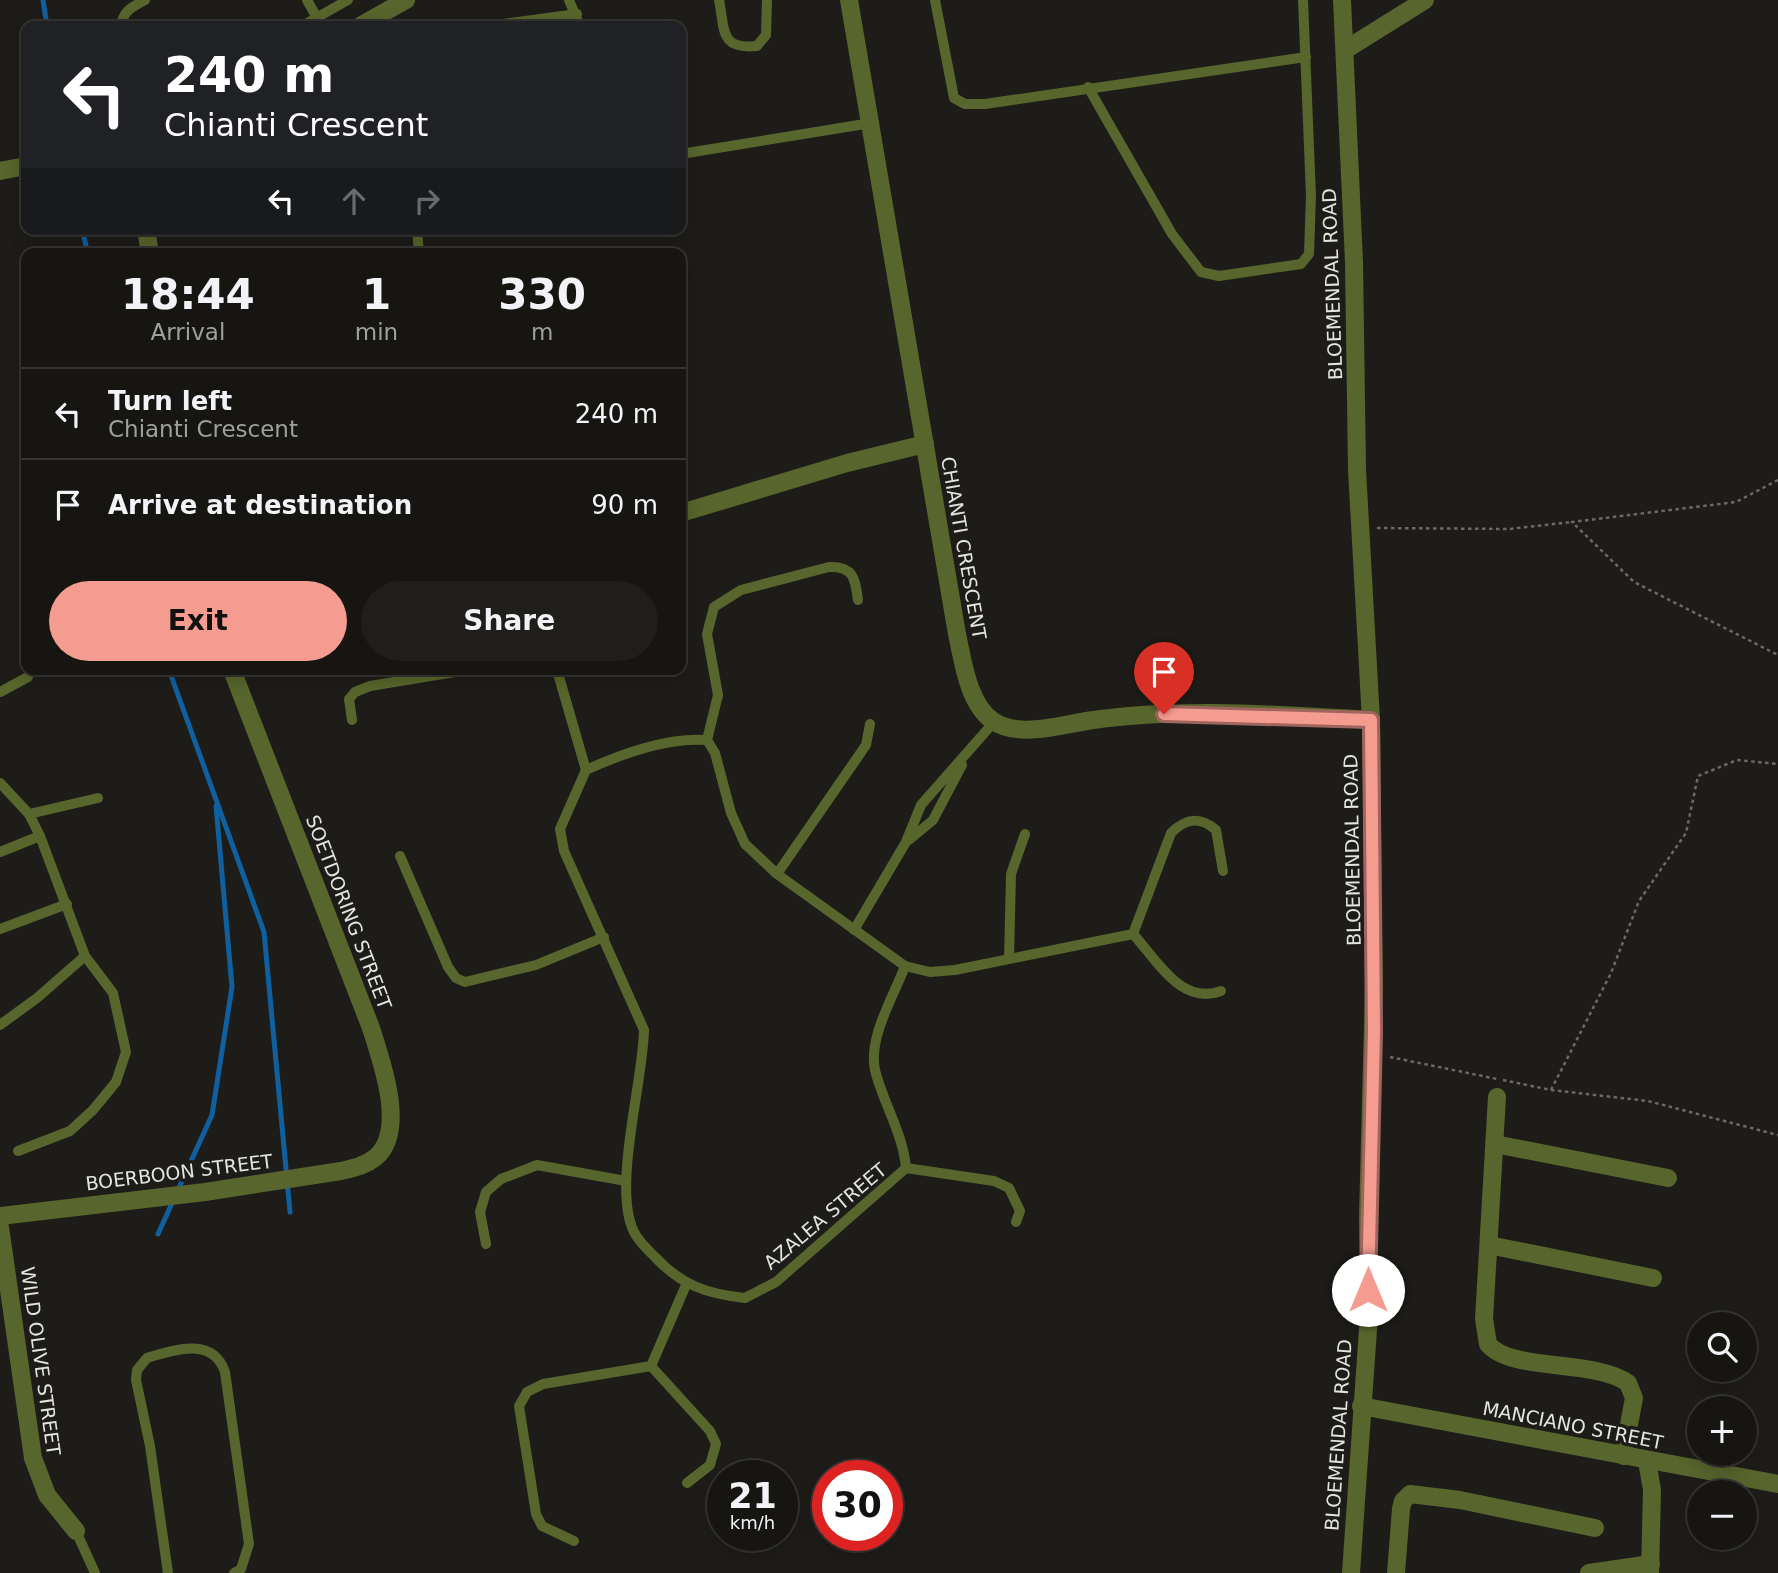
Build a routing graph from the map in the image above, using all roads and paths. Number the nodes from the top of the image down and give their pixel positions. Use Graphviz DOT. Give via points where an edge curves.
graph roads {
  1 [pos="145,0"];
  2 [pos="307,0"];
  3 [pos="348,0"];
  4 [pos="406,0"];
  5 [pos="719,0"];
  6 [pos="767,0"];
  7 [pos="849,0"];
  8 [pos="935,0"];
  9 [pos="1303,0"];
  10 [pos="1342,0"];
  11 [pos="1425,0"];
  12 [pos="571,1"];
  13 [pos="577,14"];
  14 [pos="317,18"];
  15 [pos="122,21"];
  16 [pos="311,21"];
  17 [pos="369,21"];
  18 [pos="525,21"];
  19 [pos="579,21"];
  20 [pos="1345,50"];
  21 [pos="1306,57"];
  22 [pos="1088,87"];
  23 [pos="871,123"];
  24 [pos="686,153"];
  25 [pos="21,167"];
  26 [pos="0,171"];
  27 [pos="925,444"];
  28 [pos="1778,480"];
  29 [pos="686,511"];
  30 [pos="1572,522"];
  31 [pos="1360,528"];
  32 [pos="858,600"];
  33 [pos="1778,655"];
  34 [pos="234,675"];
  35 [pos="437,675"];
  36 [pos="558,675"];
  37 [pos="28,677"];
  38 [pos="0,692"];
  39 [pos="352,720"];
  40 [pos="1371,720"];
  41 [pos="994,722"];
  42 [pos="870,724"];
  43 [pos="707,740"];
  44 [pos="965,758"];
  45 [pos="1778,764"];
  46 [pos="586,771"];
  47 [pos="0,783"];
  48 [pos="98,797"];
  49 [pos="29,814"];
  50 [pos="1025,834"];
  51 [pos="40,836"];
  52 [pos="906,842"];
  53 [pos="0,852"];
  54 [pos="400,856"];
  55 [pos="1223,871"];
  56 [pos="777,874"];
  57 [pos="67,904"];
  58 [pos="0,929"];
  59 [pos="854,930"];
  60 [pos="1133,934"];
  61 [pos="604,937"];
  62 [pos="85,956"];
  63 [pos="1009,959"];
  64 [pos="905,966"];
  65 [pos="1221,991"];
  66 [pos="0,1025"];
  67 [pos="1373,1054"];
  68 [pos="1551,1090"];
  69 [pos="1497,1097"];
  70 [pos="1778,1135"];
  71 [pos="1495,1144"];
  72 [pos="18,1151"];
  73 [pos="362,1166"];
  74 [pos="906,1168"];
  75 [pos="1668,1178"];
  76 [pos="626,1181"];
  77 [pos="0,1216"];
  78 [pos="1016,1222"];
  79 [pos="0,1227"];
  80 [pos="486,1244"];
  81 [pos="1489,1245"];
  82 [pos="1653,1278"];
  83 [pos="686,1285"];
  84 [pos="651,1366"];
  85 [pos="1361,1406"];
  86 [pos="1623,1456"];
  87 [pos="1647,1461"];
  88 [pos="687,1483"];
  89 [pos="1778,1484"];
  90 [pos="1595,1528"];
  91 [pos="76,1531"];
  92 [pos="574,1541"];
  93 [pos="1651,1569"];
  94 [pos="95,1573"];
  95 [pos="168,1573"];
  96 [pos="234,1573"];
  97 [pos="1351,1573"];
  98 [pos="1396,1573"];
  99 [pos="1589,1573"];
  1 -- 15 [label="lane" via="130,8"];
  2 -- 14 [label="lane"];
  3 -- 14 [label="lane"];
  4 -- 17 [label="street"];
  5 -- 6 [label="lane" via="725,36 742,47 757,46 766,35"];
  7 -- 23 [label="street, CHIANTI CRESCENT"];
  8 -- 22 [label="lane" via="958,102 985,104"];
  9 -- 21 [label="lane"];
  10 -- 20 [label="street, BLOEMENDAL ROAD"];
  11 -- 20 [label="street"];
  12 -- 13 [label="lane"];
  13 -- 18 [label="lane"];
  13 -- 19 [label="lane"];
  14 -- 16 [label="lane"];
  20 -- 31 [label="street, BLOEMENDAL ROAD"];
  21 -- 22 [label="lane"];
  21 -- 22 [label="lane" via="1310,247 1307,260 1286,268 1219,276 1201,272 1172,234"];
  23 -- 24 [label="lane"];
  23 -- 27 [label="street, CHIANTI CRESCENT"];
  25 -- 26 [label="street"];
  27 -- 29 [label="street"];
  27 -- 41 [label="street, CHIANTI CRESCENT" via="967,679 976,700"];
  28 -- 30 [label="path" via="1735,502"];
  30 -- 31 [label="path" via="1509,529"];
  30 -- 33 [label="path" via="1634,582"];
  31 -- 40 [label="street, BLOEMENDAL ROAD"];
  32 -- 43 [label="lane" via="850,573 842,567 829,567 741,590 714,607 707,634 718,695"];
  34 -- 73 [label="street, SOETDORING STREET" via="337,936 386,1077 389,1132 382,1149"];
  35 -- 39 [label="lane" via="355,692 349,699"];
  36 -- 46 [label="lane"];
  37 -- 38 [label="lane"];
  40 -- 41 [label="street" via="1145,714 1023,729"];
  40 -- 67 [label="street, BLOEMENDAL ROAD"];
  41 -- 44 [label="lane"];
  42 -- 56 [label="lane" via="866,745"];
  43 -- 46 [label="lane" via="677,741"];
  43 -- 56 [label="lane" via="715,753 737,832"];
  44 -- 52 [label="lane" via="921,805"];
  44 -- 52 [label="lane" via="933,820"];
  45 -- 68 [label="path" via="1737,760 1699,776 1686,833 1639,901 1611,974"];
  46 -- 61 [label="lane, AZALEA STREET" via="562,821 561,839"];
  47 -- 49 [label="lane"];
  48 -- 49 [label="lane"];
  49 -- 51 [label="lane"];
  50 -- 63 [label="lane" via="1011,874"];
  51 -- 53 [label="lane"];
  51 -- 57 [label="lane"];
  52 -- 59 [label="lane"];
  54 -- 61 [label="lane" via="448,967 465,982 536,965"];
  55 -- 60 [label="lane" via="1216,830 1200,820 1179,825 1171,833"];
  56 -- 59 [label="lane"];
  57 -- 58 [label="lane"];
  57 -- 62 [label="lane"];
  59 -- 64 [label="lane"];
  60 -- 63 [label="lane"];
  60 -- 65 [label="lane" via="1181,987 1201,995"];
  61 -- 76 [label="lane, AZALEA STREET" via="644,1030"];
  62 -- 66 [label="lane"];
  62 -- 72 [label="lane" via="113,993 125,1042 122,1066 109,1091 71,1131"];
  63 -- 64 [label="lane" via="930,972"];
  64 -- 74 [label="lane" via="874,1055"];
  67 -- 68 [label="path"];
  67 -- 85 [label="street, BLOEMENDAL ROAD" via="1368,1315"];
  68 -- 70 [label="path" via="1648,1101"];
  69 -- 71 [label="street"];
  71 -- 75 [label="street"];
  71 -- 81 [label="street"];
  73 -- 77 [label="street, BOERBOON STREET" via="205,1192"];
  74 -- 78 [label="lane" via="994,1181 1009,1188 1020,1211"];
  74 -- 83 [label="lane, AZALEA STREET" via="758,1293 731,1297"];
  76 -- 80 [label="lane" via="537,1166 501,1179 485,1192 480,1212"];
  76 -- 83 [label="lane, AZALEA STREET" via="634,1232"];
  79 -- 91 [label="street, WILD OLIVE STREET" via="38,1480"];
  81 -- 82 [label="street"];
  81 -- 86 [label="street" via="1484,1320 1488,1344 1504,1355 1605,1372 1628,1383 1634,1398"];
  83 -- 84 [label="lane"];
  84 -- 88 [label="lane" via="710,1431 716,1444 710,1465"];
  84 -- 92 [label="lane" via="543,1384 519,1406 536,1514 542,1526"];
  85 -- 86 [label="street, MANCIANO STREET"];
  85 -- 97 [label="street, BLOEMENDAL ROAD"];
  86 -- 87 [label="street, MANCIANO STREET"];
  87 -- 89 [label="street, MANCIANO STREET"];
  87 -- 93 [label="street" via="1652,1490"];
  90 -- 98 [label="street" via="1410,1494 1401,1509"];
  91 -- 94 [label="lane"];
  93 -- 99 [label="street"];
  95 -- 96 [label="lane" via="136,1380 147,1358 204,1349 213,1351 225,1372 247,1513 246,1558"];
}
